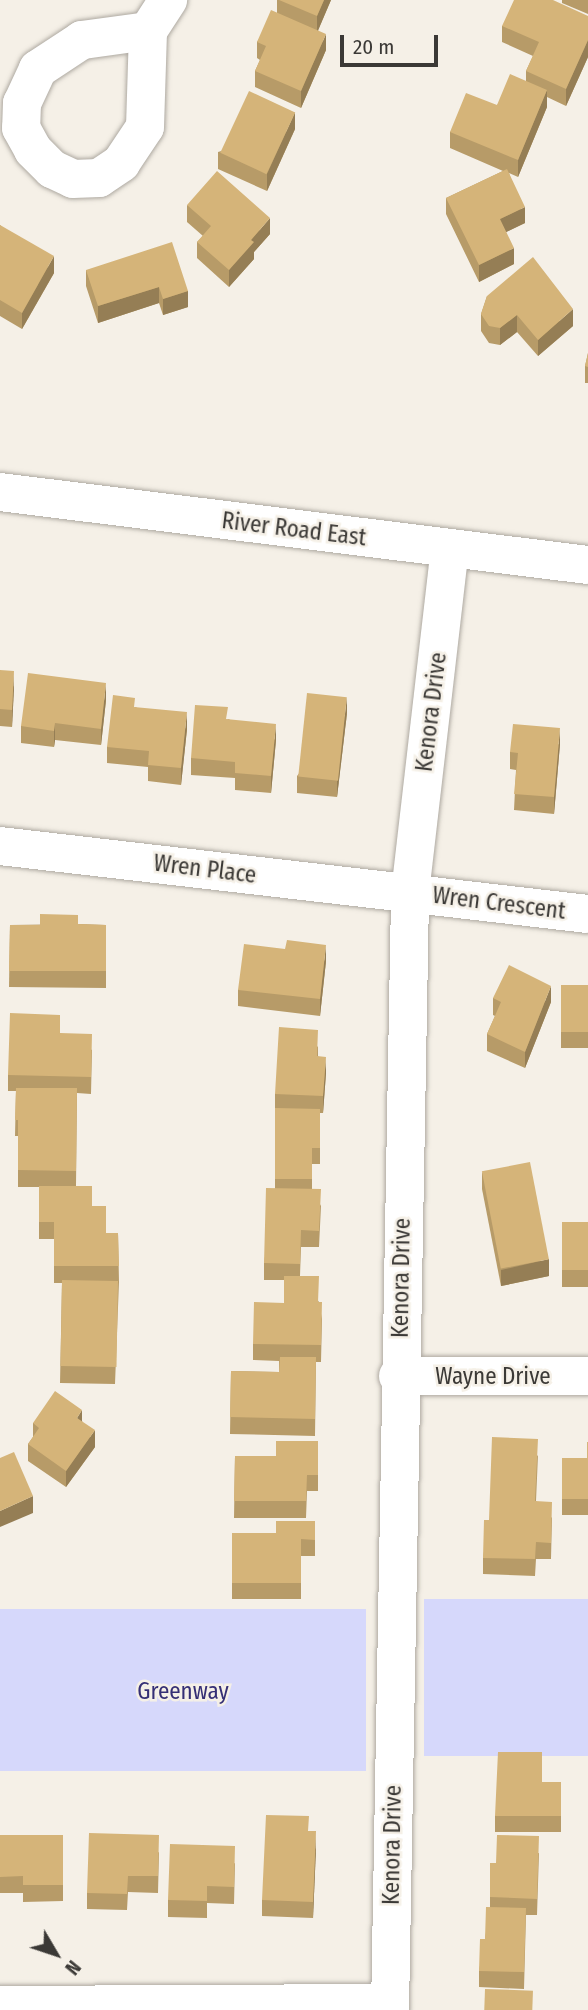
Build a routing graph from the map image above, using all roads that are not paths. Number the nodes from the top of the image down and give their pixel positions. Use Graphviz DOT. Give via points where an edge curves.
graph roads {
  1 [pos="0,492"];
  2 [pos="450,548"];
  3 [pos="588,565"];
  4 [pos="0,846"];
  5 [pos="410,893"];
  6 [pos="588,914"];
  7 [pos="398,1376"];
  8 [pos="588,1376"];
  9 [pos="0,2005"];
  10 [pos="390,2007"];
  1 -- 2 [label="street, River Road East"];
  2 -- 3 [label="street, River Road East"];
  2 -- 5 [label="street, Kenora Drive"];
  4 -- 5 [label="street, Wren Place"];
  5 -- 6 [label="street, Wren Crescent"];
  5 -- 7 [label="street, Kenora Drive"];
  7 -- 8 [label="street, Wayne Drive"];
  7 -- 10 [label="street, Kenora Drive"];
  9 -- 10 [label="street"];
}
